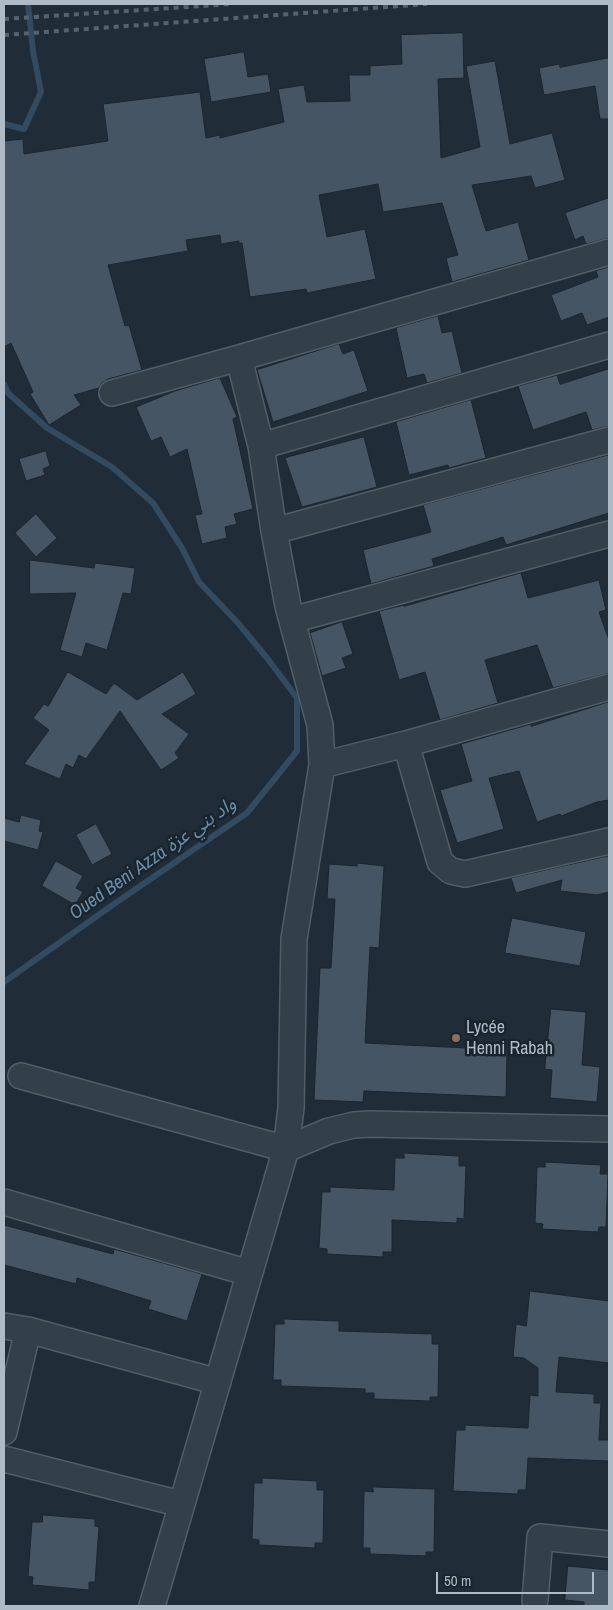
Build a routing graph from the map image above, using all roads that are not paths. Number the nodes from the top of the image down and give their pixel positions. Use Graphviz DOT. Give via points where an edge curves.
graph roads {
  1 [pos="609,252"];
  2 [pos="609,345"];
  3 [pos="239,358"];
  4 [pos="112,393"];
  5 [pos="609,440"];
  6 [pos="261,446"];
  7 [pos="274,531"];
  8 [pos="609,534"];
  9 [pos="292,620"];
  10 [pos="609,687"];
  11 [pos="406,744"];
  12 [pos="322,765"];
  13 [pos="609,841"];
  14 [pos="21,1076"];
  15 [pos="609,1129"];
  16 [pos="286,1149"];
  17 [pos="4,1202"];
  18 [pos="248,1273"];
  19 [pos="4,1326"];
  20 [pos="28,1330"];
  21 [pos="218,1382"];
  22 [pos="4,1432"];
  23 [pos="4,1459"];
  24 [pos="181,1504"];
  25 [pos="609,1544"];
  26 [pos="535,1600"];
  27 [pos="152,1606"];
  1 -- 3 [label="street"];
  2 -- 6 [label="street"];
  3 -- 4 [label="street"];
  3 -- 6 [label="street"];
  5 -- 7 [label="street"];
  6 -- 7 [label="street"];
  7 -- 9 [label="street"];
  8 -- 9 [label="street"];
  9 -- 12 [label="street" via="320,725"];
  10 -- 11 [label="street"];
  11 -- 12 [label="street"];
  11 -- 13 [label="street" via="440,862 451,871 465,874"];
  12 -- 16 [label="street" via="294,939 291,1108"];
  14 -- 16 [label="street"];
  15 -- 16 [label="street" via="370,1124 329,1131"];
  16 -- 18 [label="street"];
  17 -- 18 [label="street"];
  18 -- 21 [label="street"];
  19 -- 20 [label="street"];
  20 -- 21 [label="street"];
  20 -- 22 [label="street"];
  21 -- 24 [label="street"];
  23 -- 24 [label="street"];
  24 -- 27 [label="street"];
  25 -- 26 [label="street" via="540,1537"];
}
